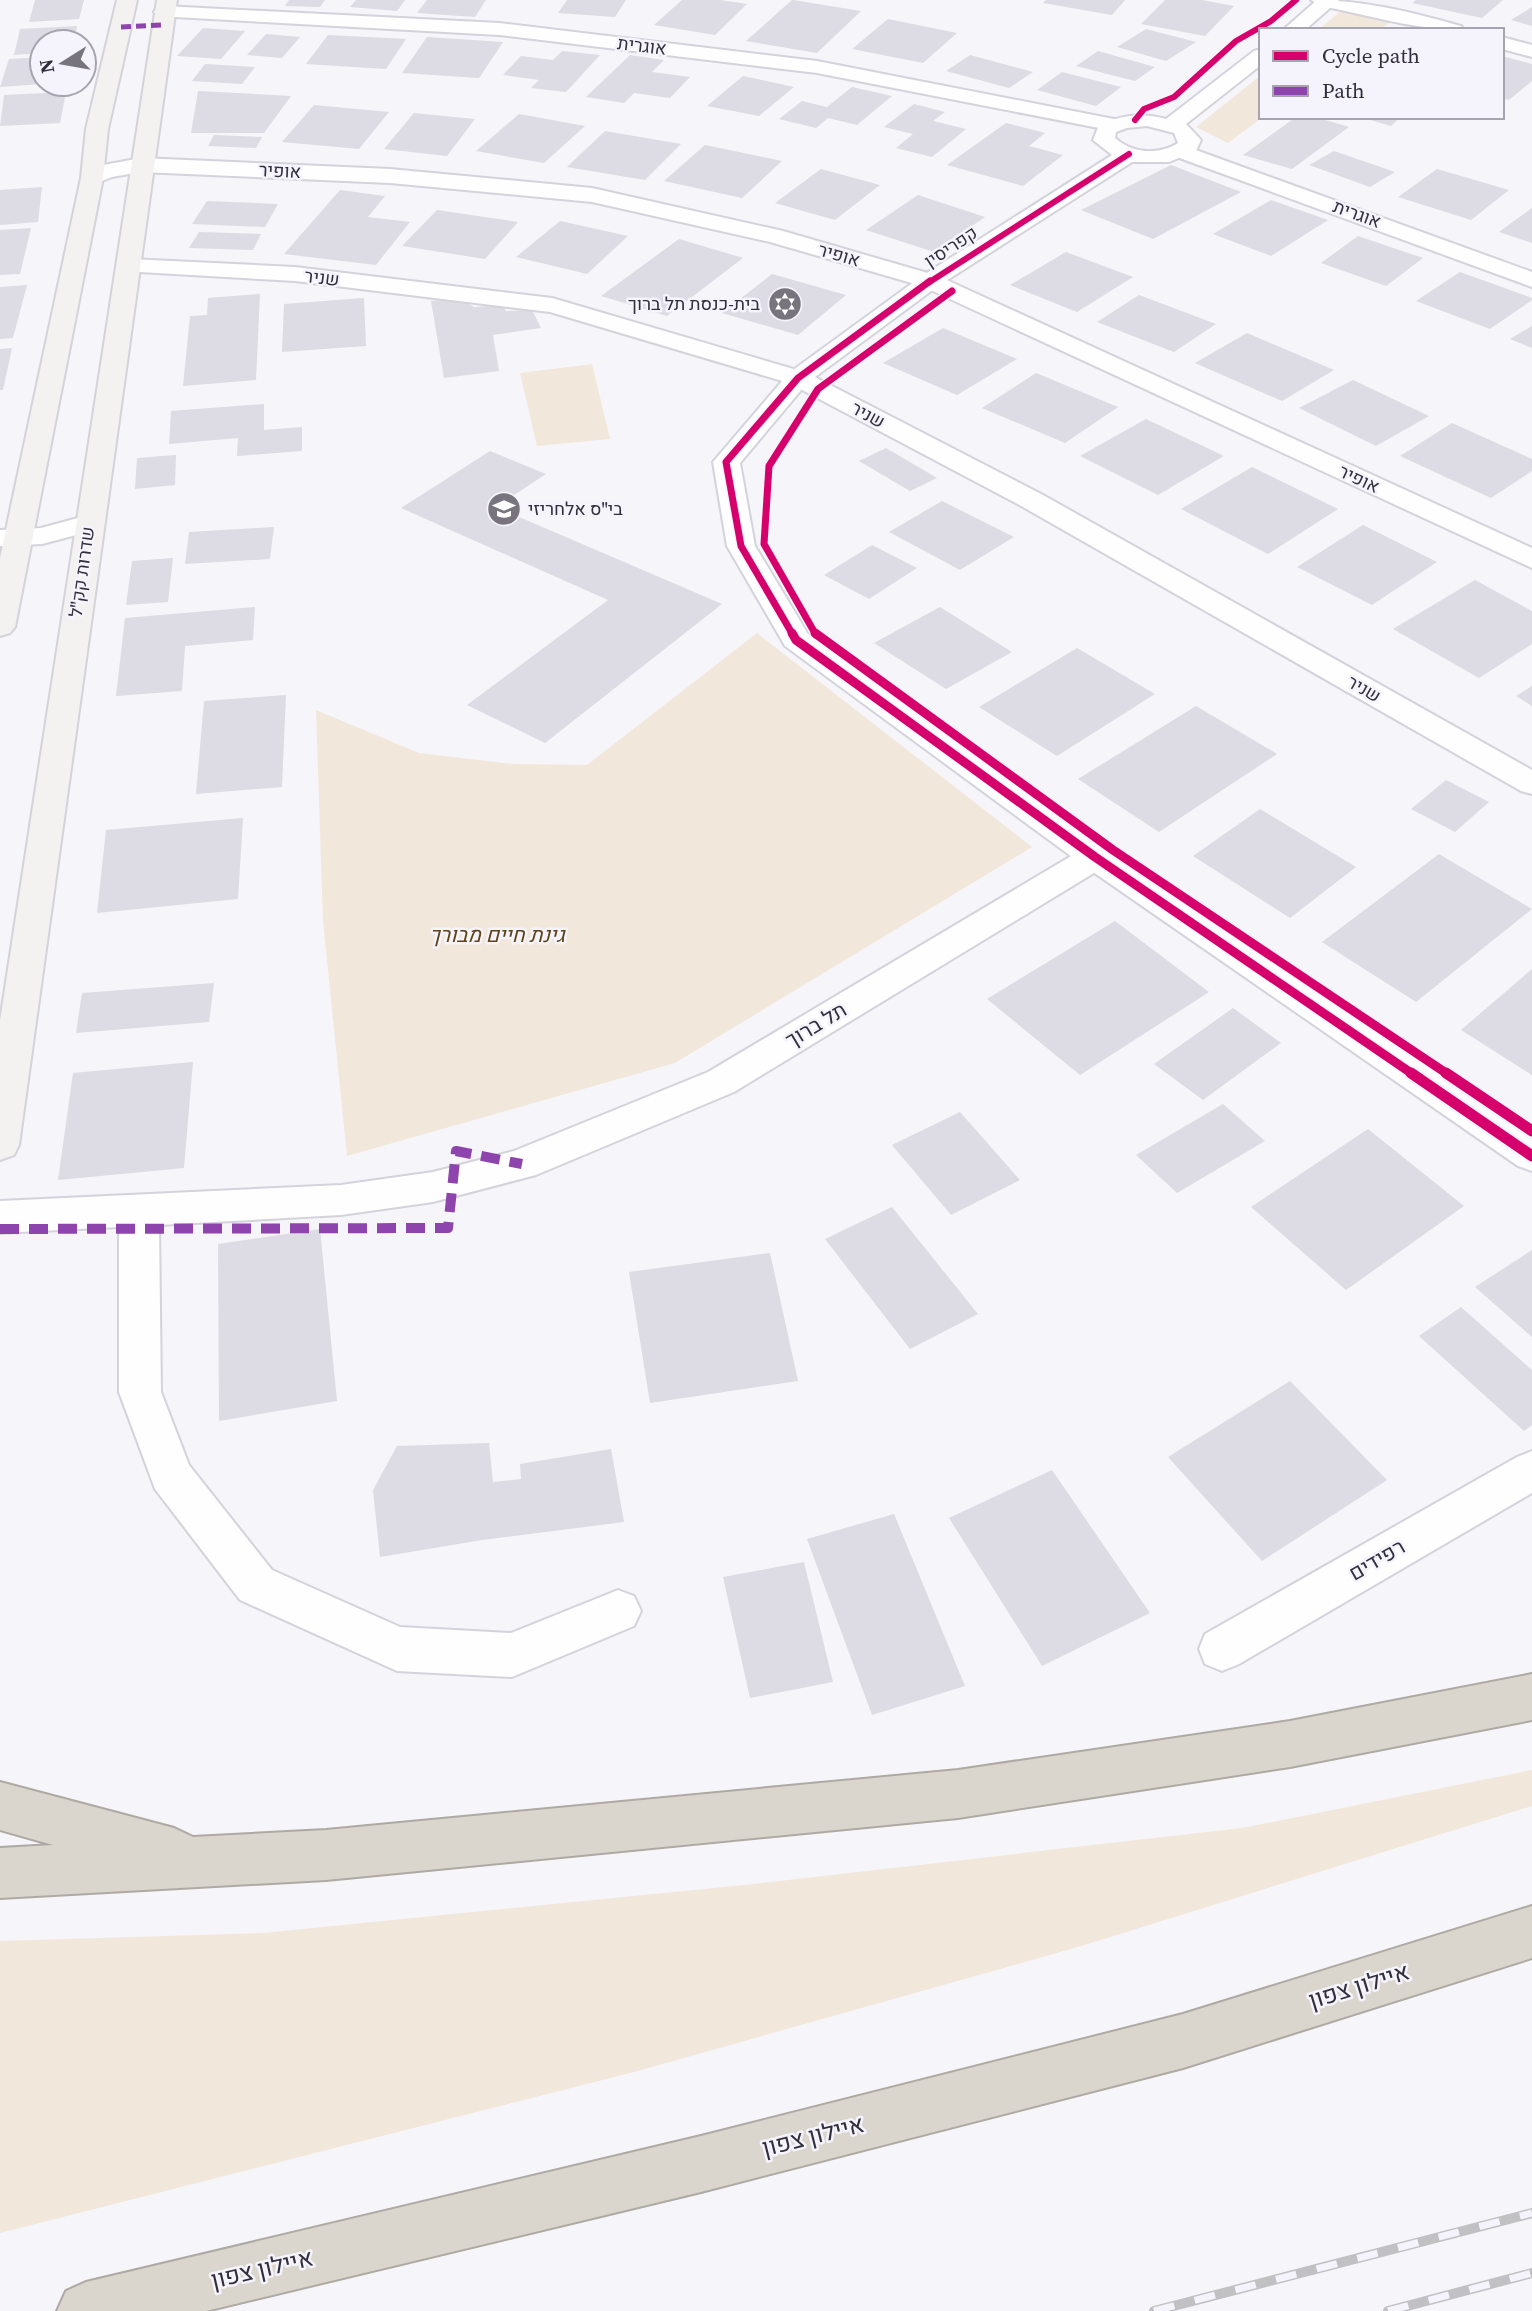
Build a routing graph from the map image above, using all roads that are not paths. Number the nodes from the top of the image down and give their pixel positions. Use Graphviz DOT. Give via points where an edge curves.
graph roads {
  1 [pos="127,0"];
  2 [pos="1326,0"];
  3 [pos="165,6"];
  4 [pos="512,10"];
  5 [pos="1295,28"];
  6 [pos="1447,28"];
  7 [pos="499,29"];
  8 [pos="1504,44"];
  9 [pos="1532,51"];
  10 [pos="1259,57"];
  11 [pos="1114,125"];
  12 [pos="1171,125"];
  13 [pos="1182,151"];
  14 [pos="1129,154"];
  15 [pos="141,165"];
  16 [pos="92,178"];
  17 [pos="130,267"];
  18 [pos="1532,280"];
  19 [pos="930,281"];
  20 [pos="798,378"];
  21 [pos="89,523"];
  22 [pos="9,538"];
  23 [pos="1532,559"];
  24 [pos="0,627"];
  25 [pos="1532,784"];
  26 [pos="1095,857"];
  27 [pos="0,1145"];
  28 [pos="1532,1156"];
  29 [pos="139,1210"];
  30 [pos="0,1217"];
  31 [pos="1532,1470"];
  32 [pos="618,1611"];
  33 [pos="1222,1650"];
  34 [pos="1532,1697"];
  35 [pos="0,1807"];
  36 [pos="206,1862"];
  37 [pos="0,1872"];
  38 [pos="1532,1932"];
  39 [pos="86,2311"];
  1 -- 16 [label="main road" via="97,129"];
  2 -- 5 [label="street"];
  2 -- 6 [label="street"];
  3 -- 7 [label="street, אוגרית"];
  3 -- 15 [label="main road, שדרות קק\"ל"];
  4 -- 7 [label="street"];
  7 -- 11 [label="street, אוגרית" via="817,67"];
  8 -- 9 [label="street"];
  10 -- 12 [label="street"];
  11 -- 12 [label="street, אוגרית" via="1147,120"];
  11 -- 14 [label="street" via="1107,129 1104,140"];
  12 -- 13 [label="street" via="1188,135 1190,141"];
  13 -- 14 [label="street" via="1158,157"];
  13 -- 18 [label="street, אוגרית"];
  14 -- 19 [label="street, קפריסין"];
  15 -- 16 [label="street, אופיר"];
  15 -- 17 [label="main road, שדרות קק\"ל"];
  15 -- 19 [label="street, אופיר" via="390,176 592,195 775,236"];
  16 -- 22 [label="main road"];
  17 -- 20 [label="street, שניר" via="295,274 552,305"];
  17 -- 21 [label="main road, שדרות קק\"ל"];
  19 -- 20 [label="street, קפריסין"];
  19 -- 23 [label="street, אופיר"];
  20 -- 25 [label="street, שניר" via="1033,501"];
  20 -- 26 [label="street, קפריסין" via="726,462 741,547 796,640"];
  21 -- 22 [label="street" via="42,536"];
  21 -- 27 [label="main road, שדרות קק\"ל"];
  22 -- 24 [label="main road"];
  26 -- 28 [label="street"];
  26 -- 29 [label="street, תל ברוך" via="721,1082 522,1164 433,1187 341,1200"];
  29 -- 30 [label="street, תל ברוך"];
  29 -- 32 [label="street" via="140,1392 171,1475 256,1585 397,1649 512,1655"];
  31 -- 33 [label="street, רפידים"];
  34 -- 36 [label="highway" via="1290,1744 958,1794 326,1855"];
  35 -- 36 [label="highway"];
  36 -- 37 [label="highway"];
  38 -- 39 [label="highway, איילון צפון" via="1183,2041 727,2158"];
}
